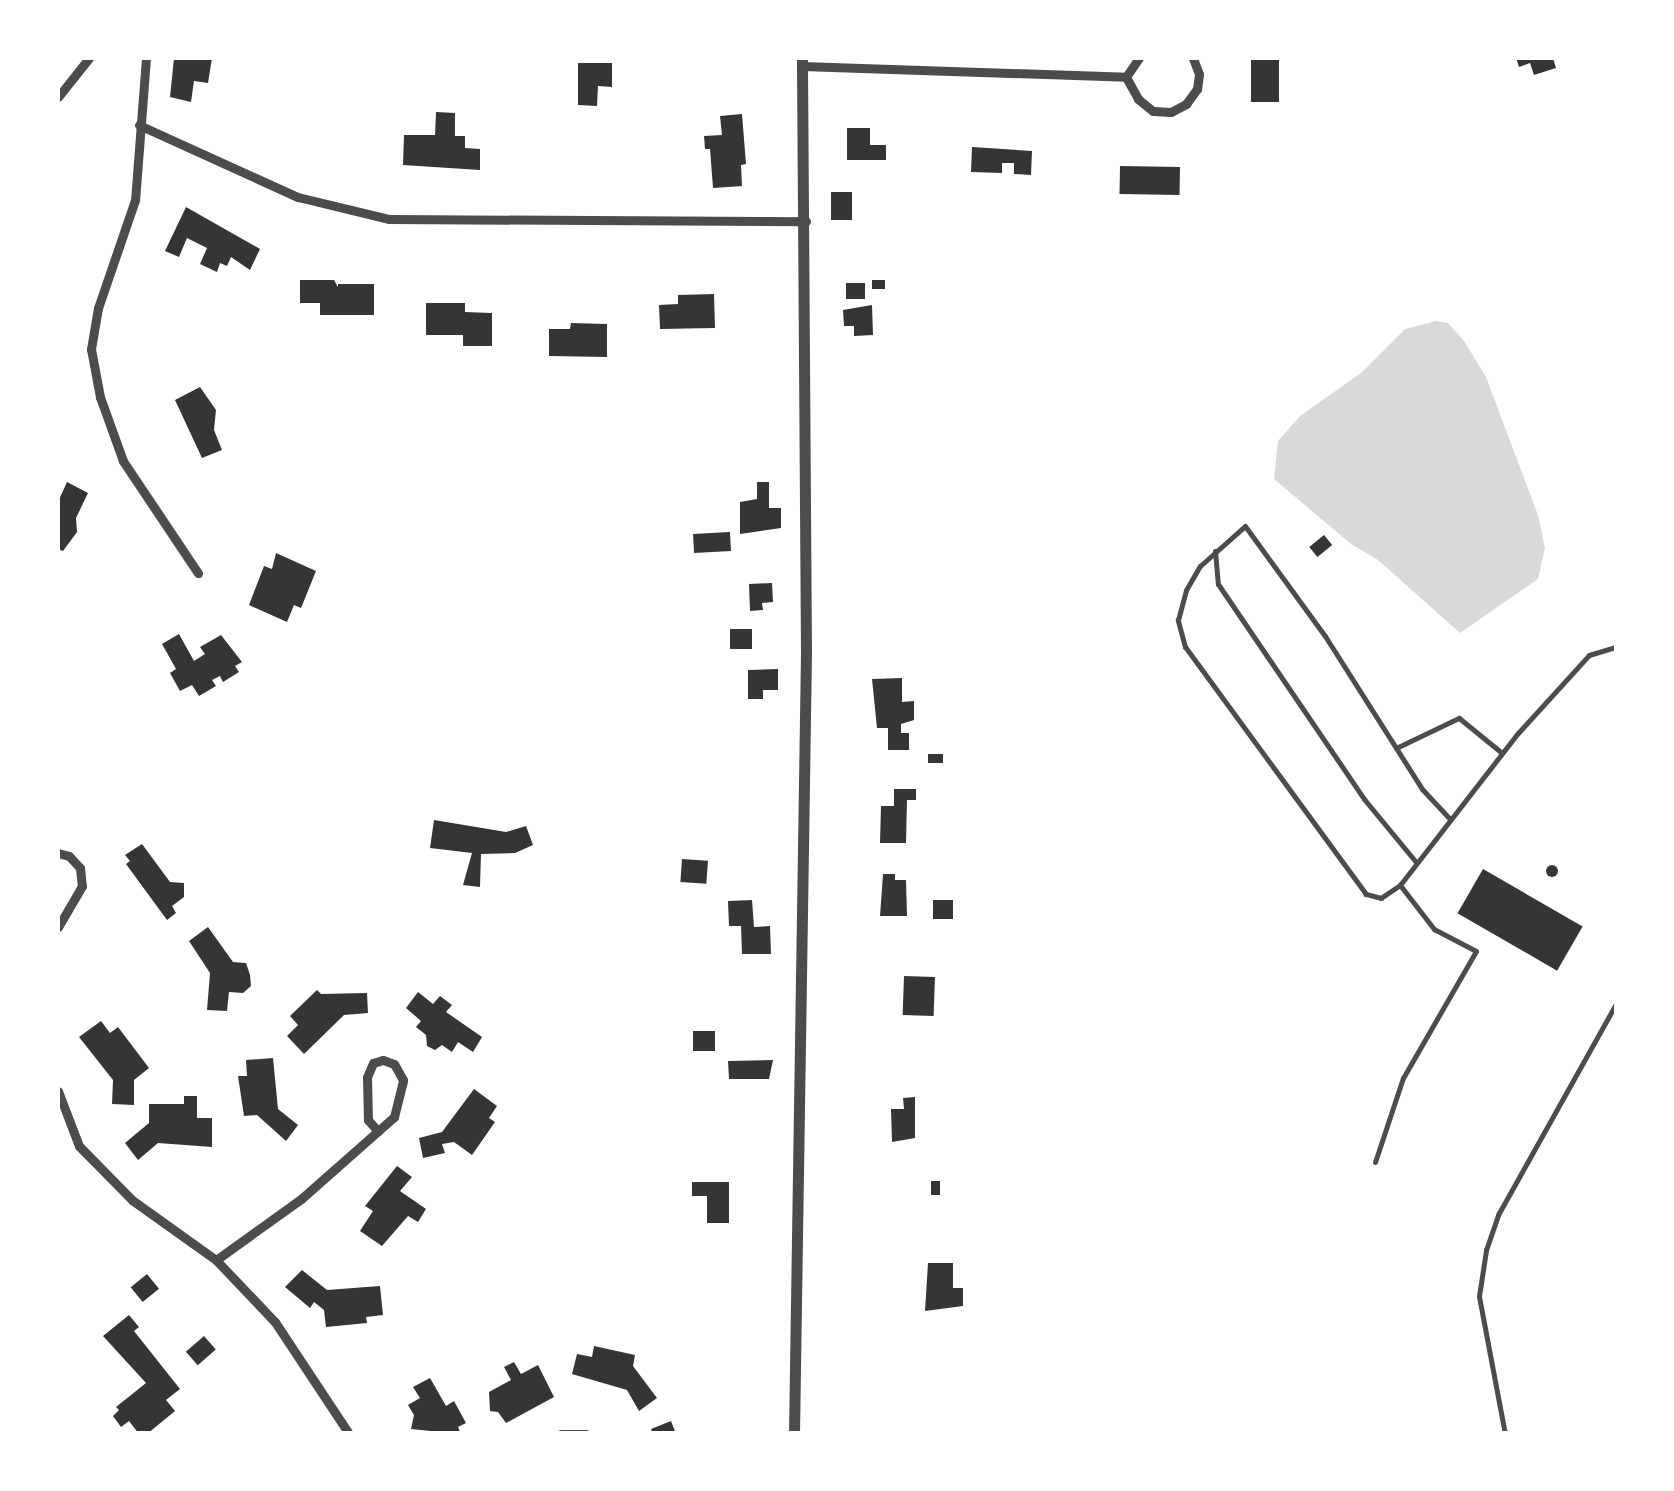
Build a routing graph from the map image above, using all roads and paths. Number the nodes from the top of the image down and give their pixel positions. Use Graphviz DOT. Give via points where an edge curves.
graph roads {
  1 [pos="90,58"];
  2 [pos="146,58"];
  3 [pos="1139,58"];
  4 [pos="1193,58"];
  5 [pos="802,62"];
  6 [pos="1126,77"];
  7 [pos="58,97"];
  8 [pos="139,125"];
  9 [pos="806,222"];
  10 [pos="1216,550"];
  11 [pos="198,573"];
  12 [pos="1616,648"];
  13 [pos="1396,748"];
  14 [pos="1502,753"];
  15 [pos="1449,818"];
  16 [pos="58,853"];
  17 [pos="1416,862"];
  18 [pos="1400,884"];
  19 [pos="58,926"];
  20 [pos="1616,1005"];
  21 [pos="58,1091"];
  22 [pos="378,1131"];
  23 [pos="1375,1162"];
  24 [pos="216,1260"];
  25 [pos="349,1434"];
  26 [pos="561,1434"];
  27 [pos="586,1434"];
  28 [pos="794,1434"];
  29 [pos="1506,1434"];
  1 -- 7 [label="street"];
  2 -- 8 [label="street"];
  3 -- 6 [label="street"];
  4 -- 6 [label="street" via="1197,89 1171,112 1152,111"];
  5 -- 6 [label="street"];
  5 -- 9 [label="street"];
  8 -- 9 [label="street" via="298,197 376,216"];
  8 -- 11 [label="street" via="135,200 91,349 122,461"];
  9 -- 28 [label="street"];
  10 -- 13 [label="lane" via="1245,526"];
  10 -- 17 [label="lane" via="1218,584 1364,798"];
  10 -- 18 [label="lane" via="1186,590 1178,620 1184,647 1366,894 1381,898"];
  12 -- 14 [label="lane" via="1590,656"];
  13 -- 14 [label="lane" via="1459,718"];
  13 -- 15 [label="lane"];
  14 -- 15 [label="lane"];
  15 -- 17 [label="lane"];
  16 -- 19 [label="street" via="80,868 82,886"];
  17 -- 18 [label="lane"];
  18 -- 23 [label="lane" via="1434,929 1476,950 1403,1078"];
  20 -- 29 [label="lane" via="1498,1214 1486,1250 1479,1296"];
  21 -- 24 [label="street" via="67,1123 96,1166"];
  22 -- 22 [label="street" via="394,1118 403,1080 383,1060 373,1063 367,1077 368,1120"];
  22 -- 24 [label="street" via="302,1200"];
  24 -- 25 [label="street" via="275,1322"];
  26 -- 27 [label="street"];
}
